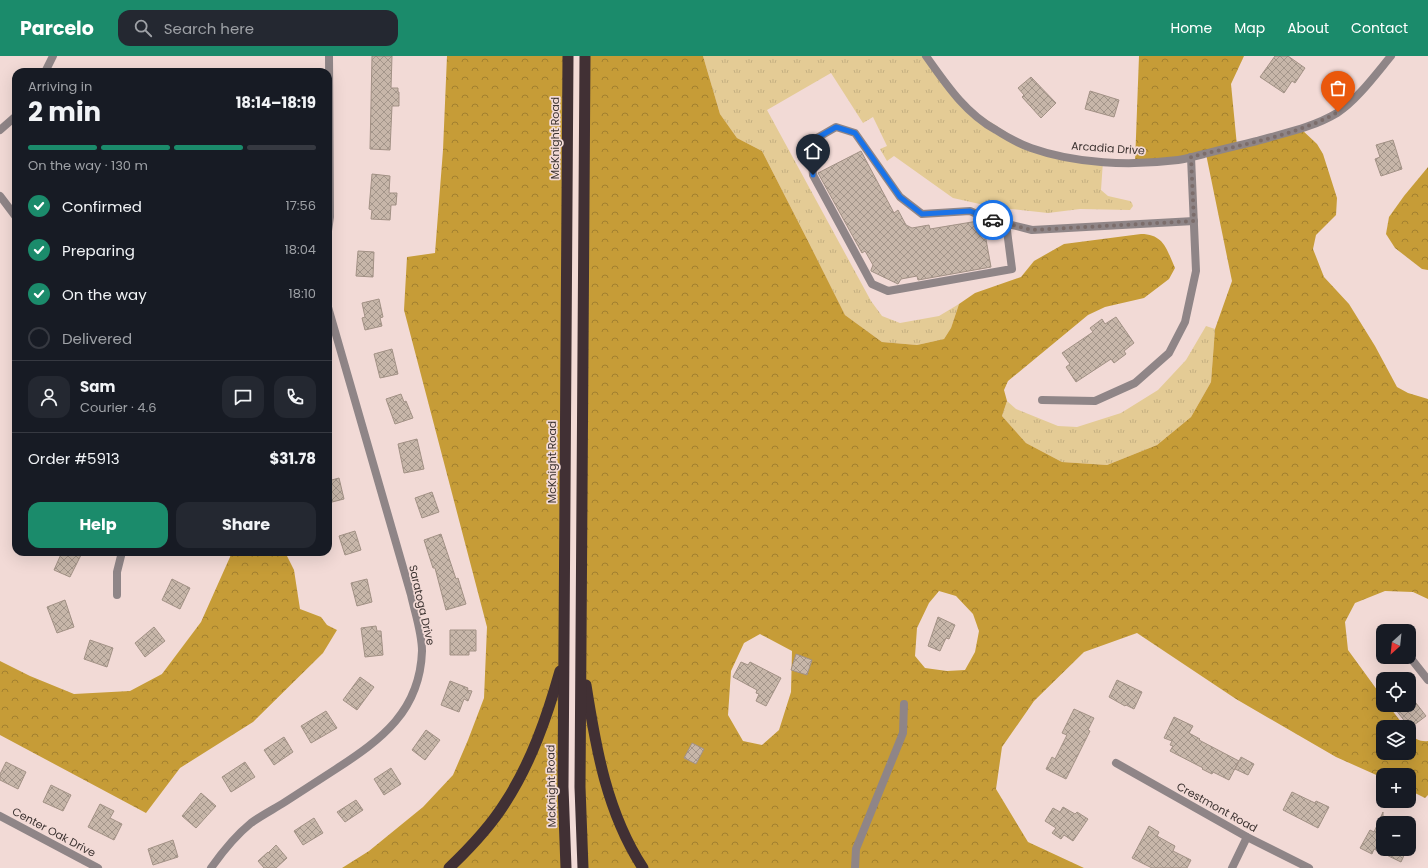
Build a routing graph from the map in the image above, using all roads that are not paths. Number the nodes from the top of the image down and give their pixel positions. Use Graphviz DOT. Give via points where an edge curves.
graph roads {
  1 [pos="53,56"];
  2 [pos="329,56"];
  3 [pos="568,56"];
  4 [pos="585,56"];
  5 [pos="926,56"];
  6 [pos="1391,56"];
  7 [pos="47,68"];
  8 [pos="329,68"];
  9 [pos="12,120"];
  10 [pos="0,130"];
  11 [pos="1191,157"];
  12 [pos="0,196"];
  13 [pos="12,212"];
  14 [pos="1194,221"];
  15 [pos="1006,223"];
  16 [pos="332,321"];
  17 [pos="1042,400"];
  18 [pos="121,556"];
  19 [pos="117,595"];
  20 [pos="580,654"];
  21 [pos="564,655"];
  22 [pos="1415,664"];
  23 [pos="1428,680"];
  24 [pos="904,704"];
  25 [pos="1116,763"];
  26 [pos="0,816"];
  27 [pos="1247,837"];
  28 [pos="98,868"];
  29 [pos="211,868"];
  30 [pos="449,868"];
  31 [pos="566,868"];
  32 [pos="583,868"];
  33 [pos="643,868"];
  34 [pos="855,868"];
  35 [pos="1232,868"];
  36 [pos="1309,868"];
  1 -- 7 [label="street"];
  2 -- 8 [label="street"];
  3 -- 21 [label="highway, McKnight Road"];
  4 -- 20 [label="highway"];
  5 -- 11 [label="street, Arcadia Drive" via="965,106 994,130 1030,148 1072,158 1110,162 1135,163"];
  6 -- 11 [label="street, Arcadia Drive" via="1352,100 1322,121 1301,129"];
  9 -- 10 [label="street"];
  11 -- 14 [label="street"];
  12 -- 13 [label="street"];
  14 -- 15 [label="street" via="1032,230"];
  14 -- 17 [label="street" via="1196,271 1185,322 1168,353 1135,383 1095,401"];
  15 -- 15 [label="street" via="970,211 922,214 900,197 855,133 836,127 817,138 811,154 813,175 872,284 888,291 1012,269"];
  16 -- 29 [label="street, Saratoga Drive" via="411,595 422,650 420,668 408,702 389,730 362,752 253,822 231,842"];
  18 -- 19 [label="street" via="117,572"];
  20 -- 32 [label="highway"];
  20 -- 33 [label="highway" via="595,741 606,785 620,825"];
  21 -- 30 [label="highway" via="545,718 515,787 493,820"];
  21 -- 31 [label="highway, McKnight Road" via="563,787"];
  22 -- 23 [label="street"];
  24 -- 34 [label="street" via="903,733 856,849"];
  25 -- 27 [label="street, Crestmont Road"];
  26 -- 28 [label="street, Center Oak Drive"];
  27 -- 35 [label="street"];
  27 -- 36 [label="street, Crestmont Road"];
}
